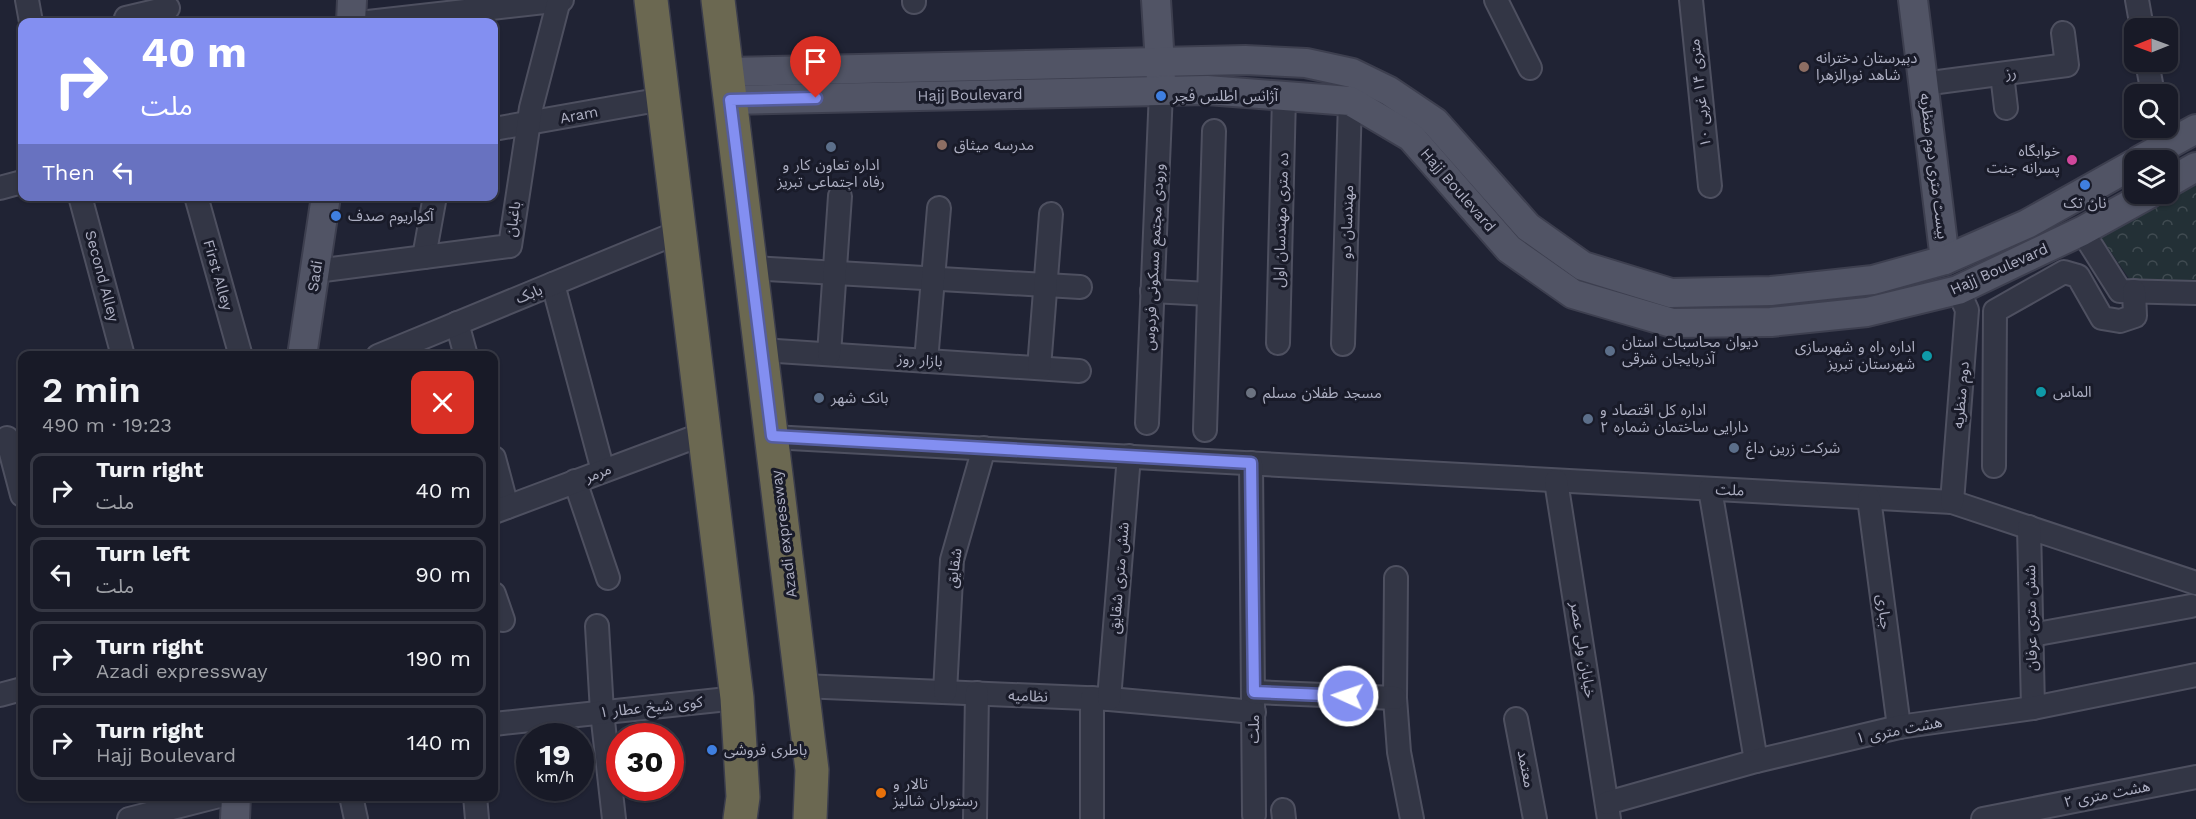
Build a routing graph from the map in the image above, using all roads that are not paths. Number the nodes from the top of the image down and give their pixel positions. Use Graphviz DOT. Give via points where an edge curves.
graph roads {
  1 [pos="27,0"];
  2 [pos="352,0"];
  3 [pos="560,0"];
  4 [pos="651,0"];
  5 [pos="718,0"];
  6 [pos="1156,0"];
  7 [pos="1496,0"];
  8 [pos="1691,0"];
  9 [pos="1913,0"];
  10 [pos="2137,0"];
  11 [pos="492,4"];
  12 [pos="168,8"];
  13 [pos="126,14"];
  14 [pos="462,17"];
  15 [pos="30,18"];
  16 [pos="351,18"];
  17 [pos="443,18"];
  18 [pos="2140,18"];
  19 [pos="2063,33"];
  20 [pos="1161,62"];
  21 [pos="1530,68"];
  22 [pos="2002,74"];
  23 [pos="1923,84"];
  24 [pos="768,85"];
  25 [pos="728,86"];
  26 [pos="1161,91"];
  27 [pos="1284,96"];
  28 [pos="663,99"];
  29 [pos="1350,101"];
  30 [pos="2006,108"];
  31 [pos="530,124"];
  32 [pos="498,128"];
  33 [pos="2196,129"];
  34 [pos="1214,131"];
  35 [pos="2158,150"];
  36 [pos="2196,167"];
  37 [pos="2124,170"];
  38 [pos="2178,177"];
  39 [pos="18,183"];
  40 [pos="1710,186"];
  41 [pos="0,188"];
  42 [pos="840,196"];
  43 [pos="81,201"];
  44 [pos="197,201"];
  45 [pos="325,201"];
  46 [pos="434,201"];
  47 [pos="2131,204"];
  48 [pos="939,208"];
  49 [pos="1051,214"];
  50 [pos="2082,231"];
  51 [pos="679,232"];
  52 [pos="424,257"];
  53 [pos="1945,260"];
  54 [pos="751,268"];
  55 [pos="316,271"];
  56 [pos="835,273"];
  57 [pos="932,278"];
  58 [pos="553,284"];
  59 [pos="1046,285"];
  60 [pos="1644,285"];
  61 [pos="1080,287"];
  62 [pos="1958,290"];
  63 [pos="1152,291"];
  64 [pos="2134,291"];
  65 [pos="2196,293"];
  66 [pos="1209,294"];
  67 [pos="1635,312"];
  68 [pos="457,323"];
  69 [pos="1278,343"];
  70 [pos="1343,344"];
  71 [pos="411,349"];
  72 [pos="761,350"];
  73 [pos="122,351"];
  74 [pos="239,351"];
  75 [pos="303,351"];
  76 [pos="465,351"];
  77 [pos="830,354"];
  78 [pos="926,361"];
  79 [pos="1040,368"];
  80 [pos="1079,371"];
  81 [pos="1147,423"];
  82 [pos="1205,430"];
  83 [pos="703,434"];
  84 [pos="772,436"];
  85 [pos="10,437"];
  86 [pos="984,448"];
  87 [pos="1129,456"];
  88 [pos="1251,463"];
  89 [pos="1994,466"];
  90 [pos="603,471"];
  91 [pos="18,476"];
  92 [pos="1556,481"];
  93 [pos="575,482"];
  94 [pos="1710,489"];
  95 [pos="498,492"];
  96 [pos="1869,498"];
  97 [pos="1952,502"];
  98 [pos="500,509"];
  99 [pos="2029,527"];
  100 [pos="608,578"];
  101 [pos="1396,578"];
  102 [pos="2196,583"];
  103 [pos="498,606"];
  104 [pos="2192,606"];
  105 [pos="503,620"];
  106 [pos="597,626"];
  107 [pos="2032,635"];
  108 [pos="2196,674"];
  109 [pos="802,686"];
  110 [pos="18,690"];
  111 [pos="945,692"];
  112 [pos="977,693"];
  113 [pos="0,695"];
  114 [pos="737,698"];
  115 [pos="1395,698"];
  116 [pos="1100,699"];
  117 [pos="1254,702"];
  118 [pos="2034,708"];
  119 [pos="602,712"];
  120 [pos="1516,719"];
  121 [pos="498,724"];
  122 [pos="1899,727"];
  123 [pos="1756,761"];
  124 [pos="2196,777"];
  125 [pos="199,801"];
  126 [pos="236,801"];
  127 [pos="352,801"];
  128 [pos="475,801"];
  129 [pos="1608,811"];
  130 [pos="1254,815"];
  131 [pos="129,819"];
  132 [pos="235,819"];
  133 [pos="356,819"];
  134 [pos="477,819"];
  135 [pos="614,819"];
  136 [pos="740,819"];
  137 [pos="810,819"];
  138 [pos="975,819"];
  139 [pos="1092,819"];
  140 [pos="1412,819"];
  141 [pos="1535,819"];
  142 [pos="1983,819"];
  1 -- 15 [label="street"];
  2 -- 16 [label="main road"];
  3 -- 11 [label="street"];
  3 -- 31 [label="street, باغبان"];
  4 -- 28 [label="highway"];
  5 -- 25 [label="highway, Azadi expressway"];
  6 -- 20 [label="main road"];
  7 -- 21 [label="street"];
  8 -- 40 [label="street, ۱۰ متری ۱۴ غربی"];
  9 -- 23 [label="main road, بیست متری دوم منظریه"];
  10 -- 18 [label="street"];
  11 -- 14 [label="street"];
  12 -- 13 [label="street"];
  14 -- 17 [label="street"];
  19 -- 22 [label="street, رز" via="2067,65"];
  20 -- 24 [label="main road, Hajj Boulevard"];
  20 -- 26 [label="main road"];
  20 -- 60 [label="main road, Hajj Boulevard" via="1306,63 1361,78 1389,91 1435,122 1528,226 1583,266"];
  22 -- 23 [label="street, رز"];
  22 -- 30 [label="street"];
  23 -- 53 [label="main road, بیست متری دوم منظریه"];
  24 -- 25 [label="main road, Hajj Boulevard"];
  24 -- 26 [label="main road, Hajj Boulevard"];
  25 -- 54 [label="highway, Azadi expressway"];
  26 -- 27 [label="main road, Hajj Boulevard"];
  26 -- 63 [label="street, ورودی مجتمع مسکونی فردوس"];
  27 -- 29 [label="main road, Hajj Boulevard"];
  27 -- 69 [label="street, ده متری مهندسان اول"];
  28 -- 31 [label="street, Aram"];
  28 -- 51 [label="highway"];
  29 -- 67 [label="main road, Hajj Boulevard" via="1411,137 1509,249 1573,294"];
  29 -- 70 [label="street, مهندسان دو"];
  31 -- 32 [label="street, Aram"];
  31 -- 52 [label="street, باغبان" via="510,246"];
  33 -- 35 [label="main road"];
  34 -- 66 [label="street"];
  36 -- 38 [label="main road"];
  37 -- 53 [label="main road, Hajj Boulevard" via="2027,224"];
  39 -- 41 [label="street"];
  42 -- 56 [label="street"];
  43 -- 73 [label="street, Second Alley"];
  44 -- 74 [label="street, First Alley"];
  45 -- 55 [label="main road, Sadi"];
  46 -- 52 [label="street"];
  47 -- 50 [label="main road, Hajj Boulevard"];
  48 -- 57 [label="street"];
  49 -- 59 [label="street"];
  50 -- 62 [label="main road, Hajj Boulevard"];
  50 -- 64 [label="street" via="2120,291"];
  51 -- 58 [label="street, بابک"];
  51 -- 83 [label="highway"];
  52 -- 55 [label="street, باغبان"];
  53 -- 60 [label="main road, Hajj Boulevard" via="1873,280 1770,291 1671,293"];
  54 -- 56 [label="street"];
  54 -- 72 [label="highway, Azadi expressway"];
  55 -- 75 [label="main road, Sadi"];
  56 -- 57 [label="street"];
  56 -- 77 [label="street"];
  57 -- 59 [label="street"];
  57 -- 78 [label="street"];
  58 -- 68 [label="street, بابک"];
  58 -- 90 [label="street"];
  59 -- 61 [label="street"];
  59 -- 79 [label="street"];
  60 -- 67 [label="main road"];
  62 -- 67 [label="main road, Hajj Boulevard" via="1867,312 1771,322 1672,323"];
  62 -- 97 [label="street, دوم منظریه" via="1968,310"];
  63 -- 66 [label="street"];
  63 -- 81 [label="street, ورودی مجتمع مسکونی فردوس"];
  64 -- 65 [label="street"];
  64 -- 89 [label="street" via="2135,316 2120,321 2102,318 2078,276 2064,272 1995,311"];
  66 -- 82 [label="street"];
  68 -- 71 [label="street, بابک"];
  68 -- 76 [label="street"];
  72 -- 77 [label="street, بازار روز"];
  72 -- 84 [label="highway, Azadi expressway"];
  77 -- 78 [label="street, بازار روز"];
  78 -- 79 [label="street, بازار روز"];
  79 -- 80 [label="street, بازار روز"];
  83 -- 90 [label="street, مرمر"];
  83 -- 114 [label="highway"];
  84 -- 86 [label="street, ملت"];
  84 -- 109 [label="highway, Azadi expressway"];
  85 -- 91 [label="street"];
  86 -- 87 [label="street, ملت"];
  86 -- 111 [label="street, شقایق" via="952,560"];
  87 -- 88 [label="street, ملت"];
  87 -- 116 [label="street, شش متری شقایق"];
  88 -- 92 [label="street, ملت"];
  88 -- 117 [label="street, ملت"];
  90 -- 93 [label="street, مرمر"];
  92 -- 94 [label="street, ملت"];
  92 -- 129 [label="street, خیابان ولی عصر"];
  93 -- 98 [label="street, مرمر"];
  93 -- 100 [label="street"];
  94 -- 96 [label="street, ملت"];
  94 -- 123 [label="street"];
  95 -- 98 [label="street"];
  96 -- 97 [label="street, ملت"];
  96 -- 122 [label="street, جباری"];
  97 -- 99 [label="street, ملت"];
  99 -- 102 [label="street, ملت"];
  99 -- 107 [label="street, شش متری عرفان"];
  101 -- 115 [label="street"];
  103 -- 105 [label="street"];
  104 -- 107 [label="street"];
  106 -- 119 [label="street"];
  107 -- 118 [label="street, شش متری عرفان"];
  108 -- 118 [label="street, هشت متری ۱"];
  109 -- 111 [label="street, نظامیه"];
  109 -- 137 [label="highway, Azadi expressway" via="812,770"];
  110 -- 113 [label="street"];
  111 -- 112 [label="street, نظامیه"];
  112 -- 116 [label="street, نظامیه"];
  112 -- 138 [label="street"];
  114 -- 119 [label="street, کوی شیخ عطار ۱"];
  114 -- 136 [label="highway" via="743,797"];
  115 -- 117 [label="street, نظامیه"];
  115 -- 140 [label="street" via="1399,752"];
  116 -- 117 [label="street, نظامیه"];
  116 -- 139 [label="street, شش متری شقایق"];
  117 -- 130 [label="street, ملت"];
  118 -- 122 [label="street, هشت متری ۱"];
  119 -- 121 [label="street, کوی شیخ عطار ۱"];
  119 -- 135 [label="street"];
  120 -- 141 [label="street, معتمد"];
  122 -- 123 [label="street, هشت متری ۱"];
  123 -- 129 [label="street, هشت متری ۱"];
  124 -- 142 [label="street, هشت متری ۲"];
  125 -- 131 [label="street"];
  126 -- 132 [label="main road"];
  127 -- 133 [label="street"];
  128 -- 134 [label="street"];
}
